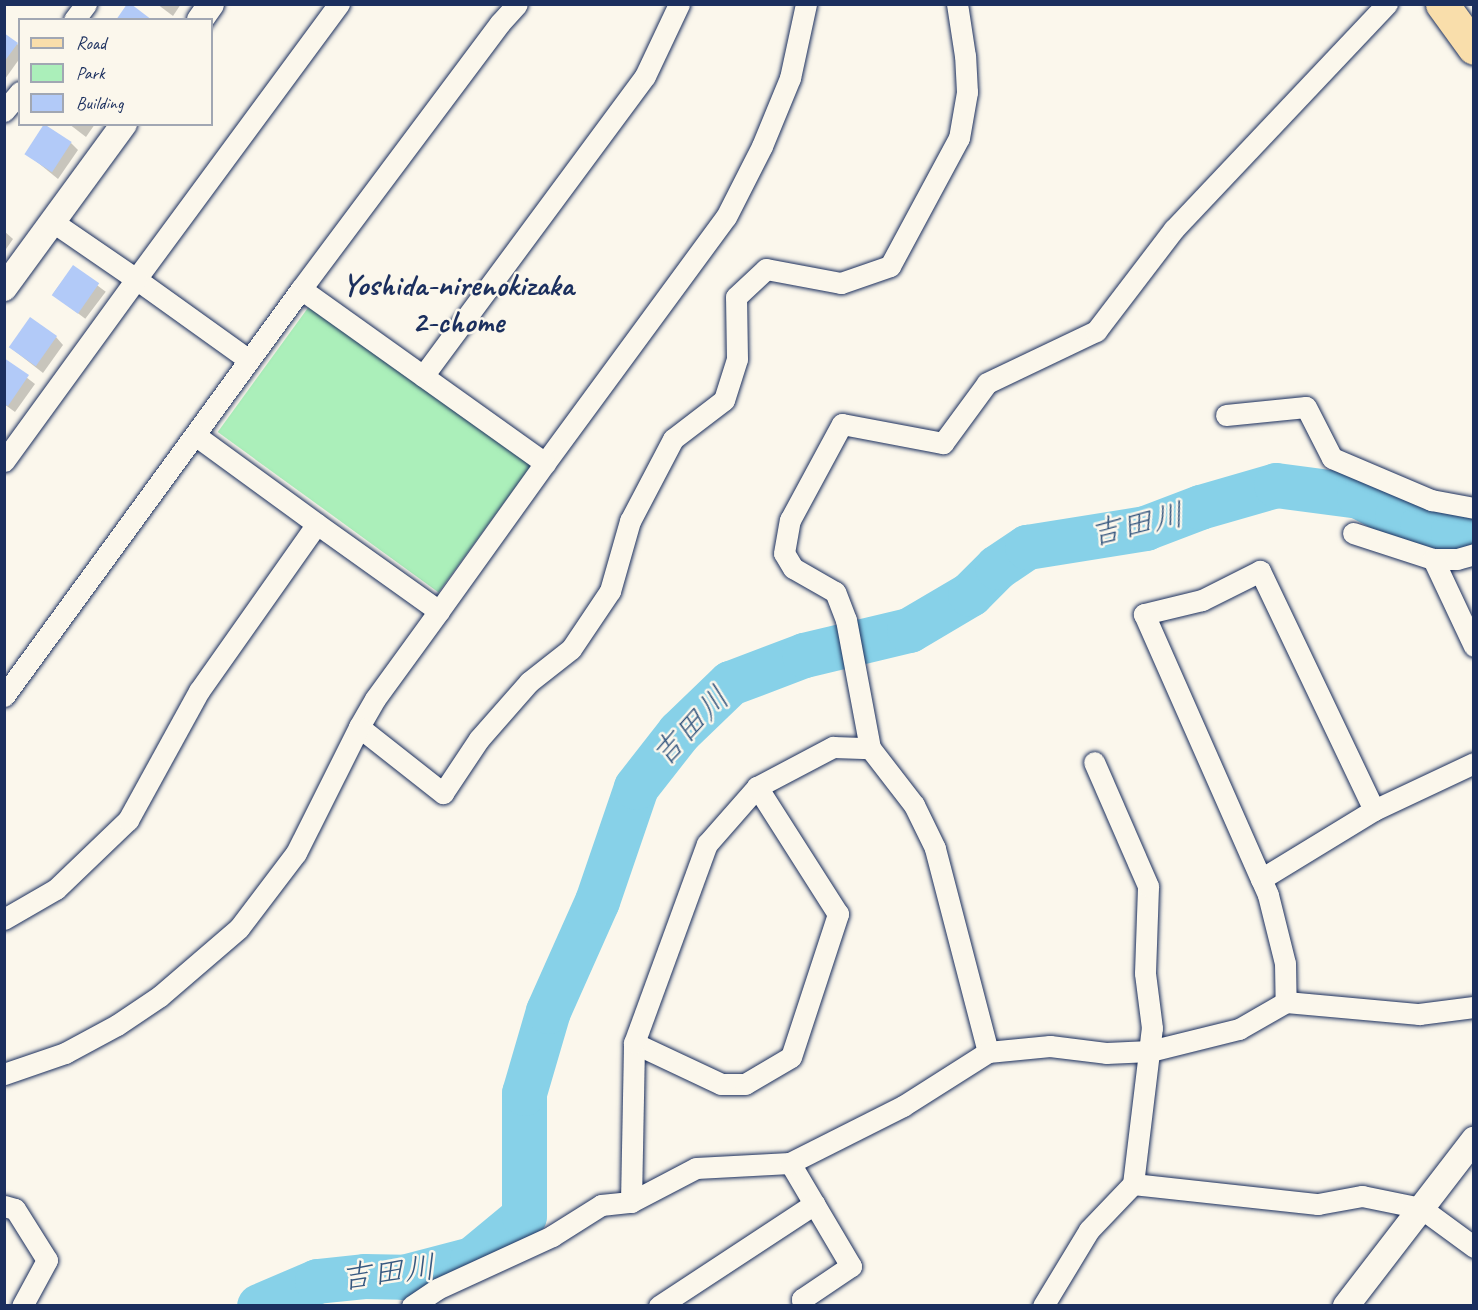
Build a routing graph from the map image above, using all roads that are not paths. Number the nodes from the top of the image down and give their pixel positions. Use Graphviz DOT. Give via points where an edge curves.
graph roads {
  1 [pos="86,4"];
  2 [pos="211,4"];
  3 [pos="339,4"];
  4 [pos="517,4"];
  5 [pos="680,4"];
  6 [pos="806,4"];
  7 [pos="957,4"];
  8 [pos="1387,4"];
  9 [pos="1442,4"];
  10 [pos="76,18"];
  11 [pos="201,18"];
  12 [pos="1473,48"];
  13 [pos="18,94"];
  14 [pos="4,111"];
  15 [pos="123,126"];
  16 [pos="53,222"];
  17 [pos="136,279"];
  18 [pos="4,288"];
  19 [pos="301,289"];
  20 [pos="249,360"];
  21 [pos="423,376"];
  22 [pos="1226,415"];
  23 [pos="195,435"];
  24 [pos="4,461"];
  25 [pos="545,463"];
  26 [pos="1473,508"];
  27 [pos="317,524"];
  28 [pos="1353,533"];
  29 [pos="1473,554"];
  30 [pos="1433,559"];
  31 [pos="439,611"];
  32 [pos="1473,646"];
  33 [pos="4,696"];
  34 [pos="359,727"];
  35 [pos="870,748"];
  36 [pos="1094,762"];
  37 [pos="1473,763"];
  38 [pos="757,787"];
  39 [pos="1374,810"];
  40 [pos="1261,879"];
  41 [pos="4,919"];
  42 [pos="1286,1002"];
  43 [pos="1473,1007"];
  44 [pos="634,1043"];
  45 [pos="1150,1051"];
  46 [pos="988,1052"];
  47 [pos="4,1074"];
  48 [pos="1473,1140"];
  49 [pos="790,1163"];
  50 [pos="1133,1184"];
  51 [pos="631,1202"];
  52 [pos="814,1204"];
  53 [pos="4,1206"];
  54 [pos="1421,1208"];
  55 [pos="1473,1247"];
  56 [pos="22,1305"];
  57 [pos="412,1305"];
  58 [pos="659,1305"];
  59 [pos="803,1305"];
  60 [pos="1043,1305"];
  61 [pos="1346,1305"];
  1 -- 10 [label="street"];
  2 -- 11 [label="street"];
  3 -- 17 [label="street"];
  4 -- 19 [label="street"];
  5 -- 21 [label="street" via="645,76"];
  6 -- 25 [label="street" via="790,78 762,146 726,217"];
  7 -- 34 [label="street" via="967,92 958,138 890,266 841,283 766,269 736,297 737,359 724,400 673,439 630,521 610,591 571,649 529,682 478,739 443,793"];
  8 -- 35 [label="street" via="1174,229 1096,331 987,383 943,443 842,424 790,520 784,553 793,568 836,592 846,620"];
  9 -- 12 [label="main road"];
  13 -- 14 [label="street"];
  15 -- 16 [label="street"];
  16 -- 17 [label="street"];
  16 -- 18 [label="street"];
  17 -- 20 [label="street"];
  17 -- 24 [label="street"];
  19 -- 20 [label="street"];
  19 -- 21 [label="street"];
  20 -- 23 [label="street"];
  21 -- 25 [label="street"];
  22 -- 26 [label="street" via="1306,407 1332,458 1431,500"];
  23 -- 27 [label="street"];
  23 -- 33 [label="street"];
  25 -- 31 [label="street"];
  27 -- 31 [label="street"];
  27 -- 41 [label="street" via="200,692 128,820 56,889"];
  28 -- 30 [label="street"];
  29 -- 30 [label="street"];
  30 -- 32 [label="street"];
  31 -- 34 [label="street"];
  34 -- 47 [label="street" via="296,853 239,928 160,996 117,1025 65,1053"];
  35 -- 38 [label="street" via="833,747"];
  35 -- 46 [label="street" via="914,805 935,848"];
  36 -- 45 [label="street" via="1148,886 1145,973 1152,1028"];
  37 -- 39 [label="street"];
  38 -- 44 [label="street" via="707,844"];
  38 -- 44 [label="street" via="838,914 791,1057 745,1084 721,1084"];
  39 -- 40 [label="street"];
  39 -- 40 [label="street" via="1260,571 1202,600 1144,614"];
  40 -- 42 [label="street" via="1285,963"];
  42 -- 43 [label="street" via="1419,1014"];
  42 -- 45 [label="street" via="1239,1029"];
  44 -- 51 [label="street"];
  45 -- 46 [label="street" via="1106,1053 1050,1046"];
  45 -- 50 [label="street"];
  46 -- 49 [label="street" via="903,1106"];
  48 -- 54 [label="street"];
  49 -- 51 [label="street" via="696,1168"];
  49 -- 52 [label="street"];
  50 -- 54 [label="street" via="1318,1204 1362,1196"];
  50 -- 60 [label="street" via="1089,1230"];
  51 -- 57 [label="street" via="601,1205 552,1236 437,1289"];
  52 -- 58 [label="street"];
  52 -- 59 [label="street" via="851,1266 802,1299"];
  53 -- 56 [label="street" via="15,1209 47,1260"];
  54 -- 55 [label="street"];
  54 -- 61 [label="street"];
}
